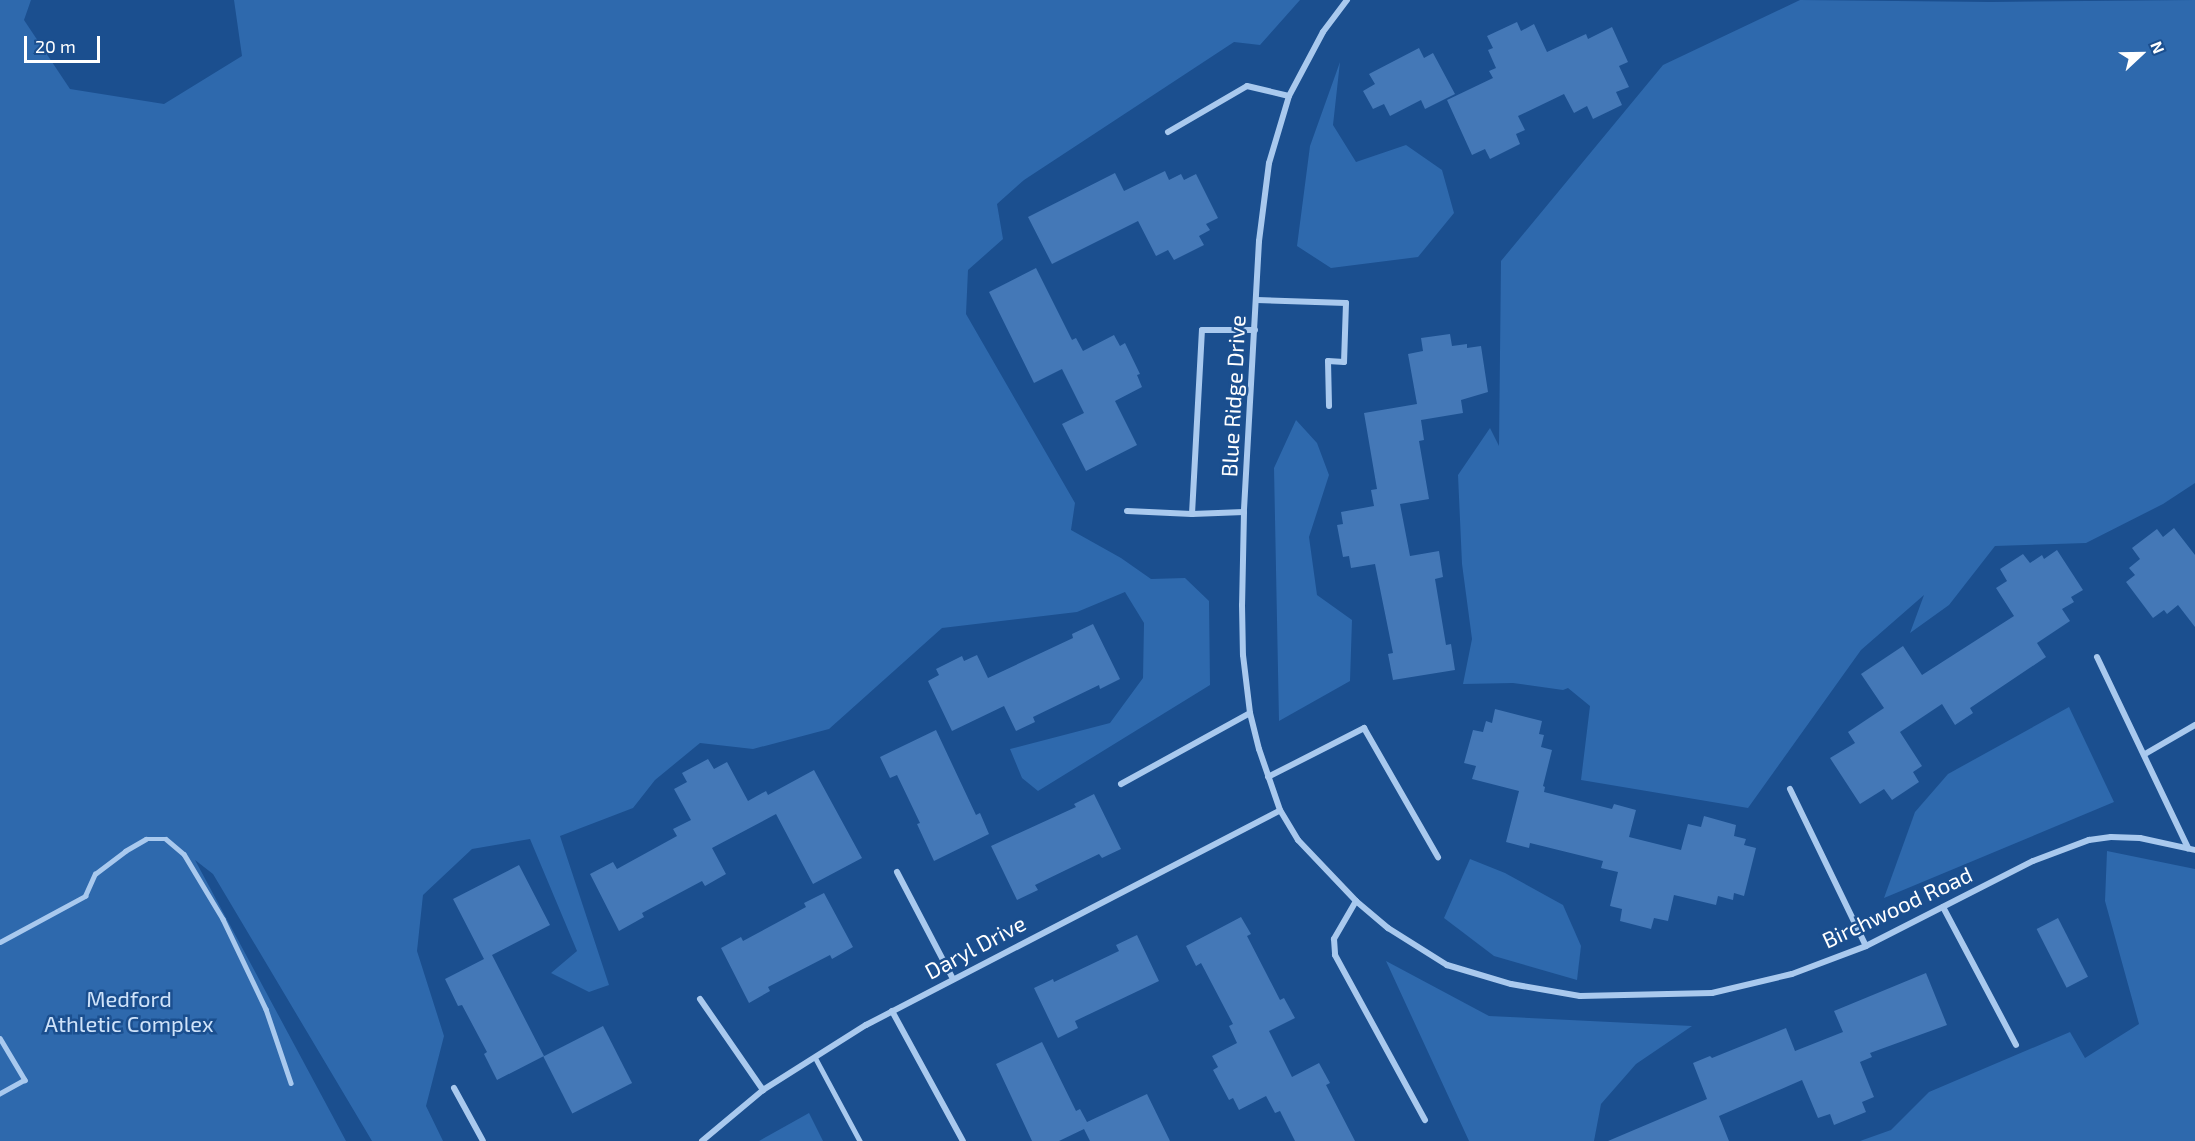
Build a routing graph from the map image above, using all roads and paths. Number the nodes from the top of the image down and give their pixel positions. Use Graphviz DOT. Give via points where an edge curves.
graph roads {
  1 [pos="1347,0"];
  2 [pos="1289,96"];
  3 [pos="1168,132"];
  4 [pos="1257,300"];
  5 [pos="1255,330"];
  6 [pos="1329,406"];
  7 [pos="1127,511"];
  8 [pos="1244,512"];
  9 [pos="1192,514"];
  10 [pos="2097,657"];
  11 [pos="1250,713"];
  12 [pos="2195,725"];
  13 [pos="2145,754"];
  14 [pos="1268,777"];
  15 [pos="1121,784"];
  16 [pos="1790,789"];
  17 [pos="1280,810"];
  18 [pos="2191,849"];
  19 [pos="1438,857"];
  20 [pos="897,872"];
  21 [pos="1356,901"];
  22 [pos="1943,907"];
  23 [pos="0,942"];
  24 [pos="1866,946"];
  25 [pos="953,979"];
  26 [pos="700,999"];
  27 [pos="892,1011"];
  28 [pos="0,1038"];
  29 [pos="2016,1045"];
  30 [pos="815,1057"];
  31 [pos="291,1083"];
  32 [pos="454,1088"];
  33 [pos="763,1090"];
  34 [pos="0,1094"];
  35 [pos="1425,1120"];
  36 [pos="483,1141"];
  37 [pos="702,1141"];
  38 [pos="860,1141"];
  39 [pos="963,1141"];
  1 -- 2 [label="street, Blue Ridge Drive" via="1323,32"];
  2 -- 3 [label="street" via="1247,86"];
  2 -- 4 [label="street, Blue Ridge Drive" via="1269,163 1259,241"];
  4 -- 5 [label="street, Blue Ridge Drive"];
  4 -- 6 [label="street" via="1346,303 1344,362 1328,361"];
  5 -- 8 [label="street, Blue Ridge Drive"];
  5 -- 9 [label="street" via="1202,330"];
  7 -- 9 [label="street"];
  8 -- 9 [label="street"];
  8 -- 11 [label="street, Blue Ridge Drive" via="1243,635"];
  10 -- 13 [label="street"];
  11 -- 14 [label="street, Blue Ridge Drive"];
  11 -- 15 [label="street"];
  12 -- 13 [label="street"];
  13 -- 18 [label="street" via="2160,794"];
  14 -- 17 [label="street, Blue Ridge Drive"];
  14 -- 19 [label="street" via="1364,728"];
  16 -- 24 [label="street"];
  17 -- 21 [label="street, Birchwood Road" via="1298,840"];
  17 -- 25 [label="street, Daryl Drive"];
  18 -- 22 [label="street, Birchwood Road" via="2140,838 2089,840 2033,861"];
  20 -- 25 [label="street"];
  21 -- 24 [label="street, Birchwood Road" via="1388,928 1447,965 1511,984 1580,996 1712,993 1792,974"];
  21 -- 35 [label="street" via="1334,939 1335,955"];
  22 -- 24 [label="street, Birchwood Road"];
  22 -- 29 [label="street"];
  23 -- 31 [label="lane" via="85,896 95,874 125,851 146,839 166,839 184,854 223,919 266,1009"];
  25 -- 27 [label="street, Daryl Drive"];
  26 -- 33 [label="street"];
  27 -- 30 [label="street, Daryl Drive"];
  27 -- 39 [label="street"];
  28 -- 34 [label="lane" via="25,1080"];
  30 -- 33 [label="street, Daryl Drive"];
  30 -- 38 [label="lane"];
  32 -- 36 [label="street"];
  33 -- 37 [label="street, Daryl Drive"];
}
